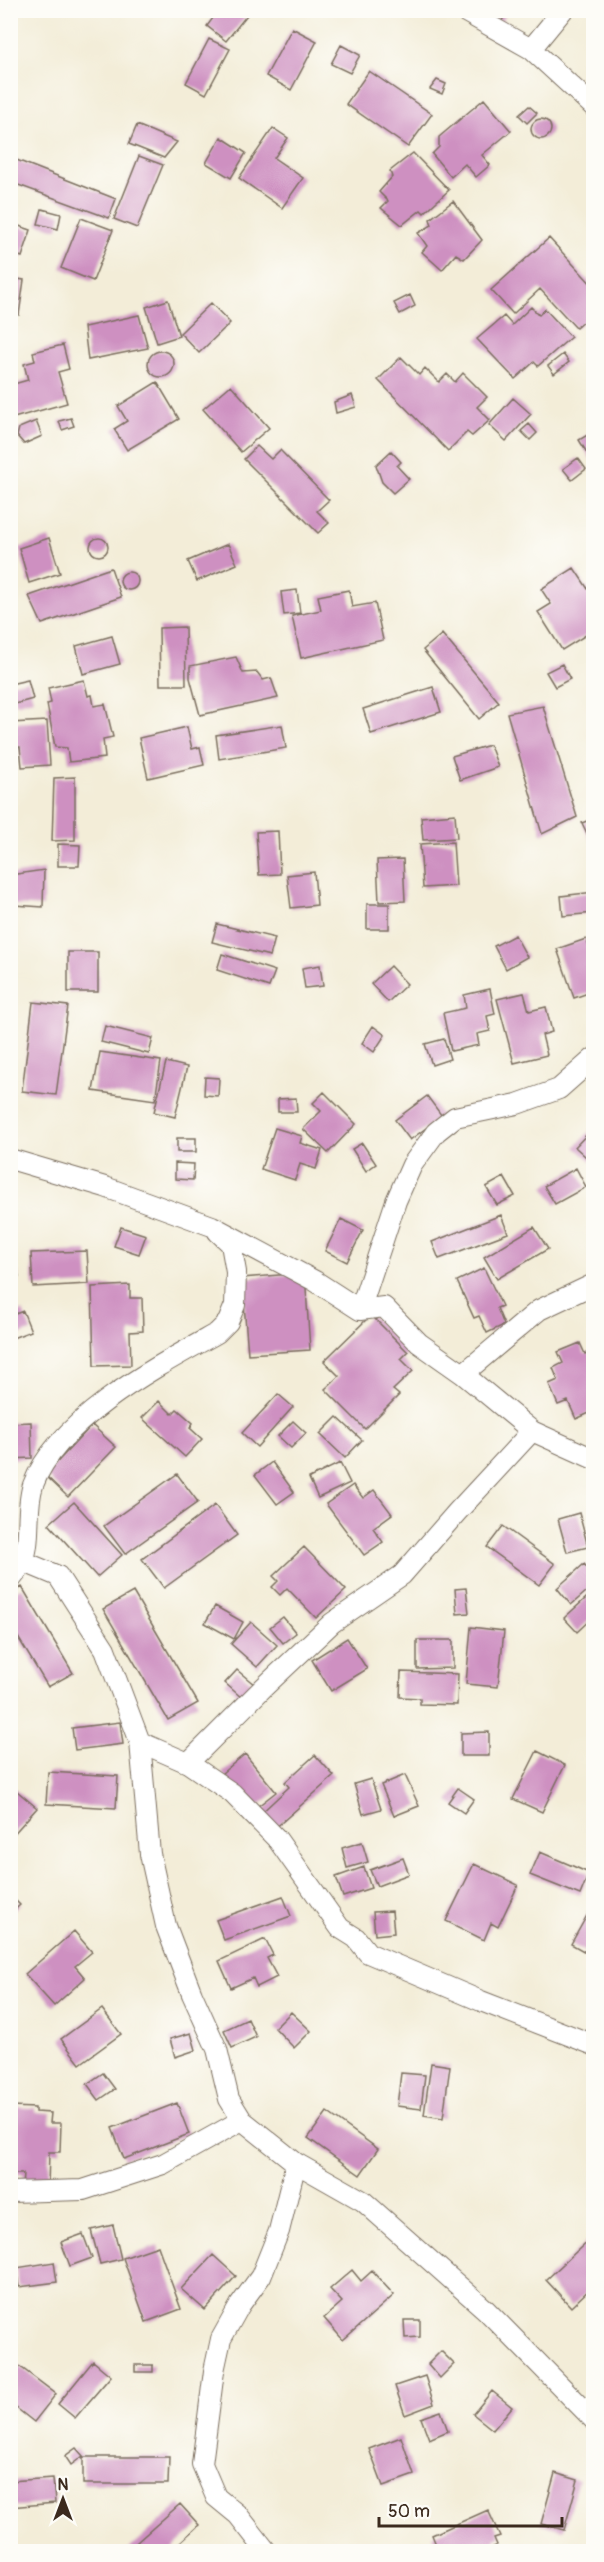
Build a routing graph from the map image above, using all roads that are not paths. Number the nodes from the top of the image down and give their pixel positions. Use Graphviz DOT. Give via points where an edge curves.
graph roads {
  1 [pos="462,10"];
  2 [pos="563,10"];
  3 [pos="531,50"];
  4 [pos="594,107"];
  5 [pos="594,1058"];
  6 [pos="10,1159"];
  7 [pos="212,1226"];
  8 [pos="594,1284"];
  9 [pos="360,1310"];
  10 [pos="463,1374"];
  11 [pos="532,1431"];
  12 [pos="594,1459"];
  13 [pos="17,1559"];
  14 [pos="10,1581"];
  15 [pos="140,1742"];
  16 [pos="188,1763"];
  17 [pos="594,2045"];
  18 [pos="242,2120"];
  19 [pos="296,2163"];
  20 [pos="10,2192"];
  21 [pos="594,2420"];
  22 [pos="267,2552"];
  1 -- 3 [label="street"];
  2 -- 3 [label="street"];
  3 -- 4 [label="street"];
  5 -- 9 [label="street" via="559,1089 517,1104 455,1117 436,1132 412,1165 396,1201"];
  6 -- 7 [label="street" via="105,1187"];
  7 -- 9 [label="street" via="315,1281"];
  7 -- 13 [label="street" via="231,1244 236,1272 236,1305 228,1322 217,1333 131,1382 61,1442 34,1483"];
  8 -- 10 [label="street" via="539,1310"];
  9 -- 10 [label="street" via="384,1307 419,1343"];
  10 -- 11 [label="street"];
  11 -- 12 [label="street"];
  11 -- 16 [label="street" via="402,1575 332,1623"];
  13 -- 14 [label="street"];
  13 -- 15 [label="street" via="58,1576 105,1649"];
  15 -- 16 [label="street"];
  15 -- 18 [label="street" via="150,1854 166,1926 217,2049 229,2099"];
  16 -- 17 [label="street" via="232,1792 277,1839 340,1928 356,1938 368,1953"];
  18 -- 19 [label="street"];
  18 -- 20 [label="street" via="164,2164 82,2190"];
  19 -- 21 [label="street" via="363,2201 486,2310"];
  19 -- 22 [label="street" via="279,2231 261,2276 221,2339 202,2464 216,2497 238,2515"];
}
